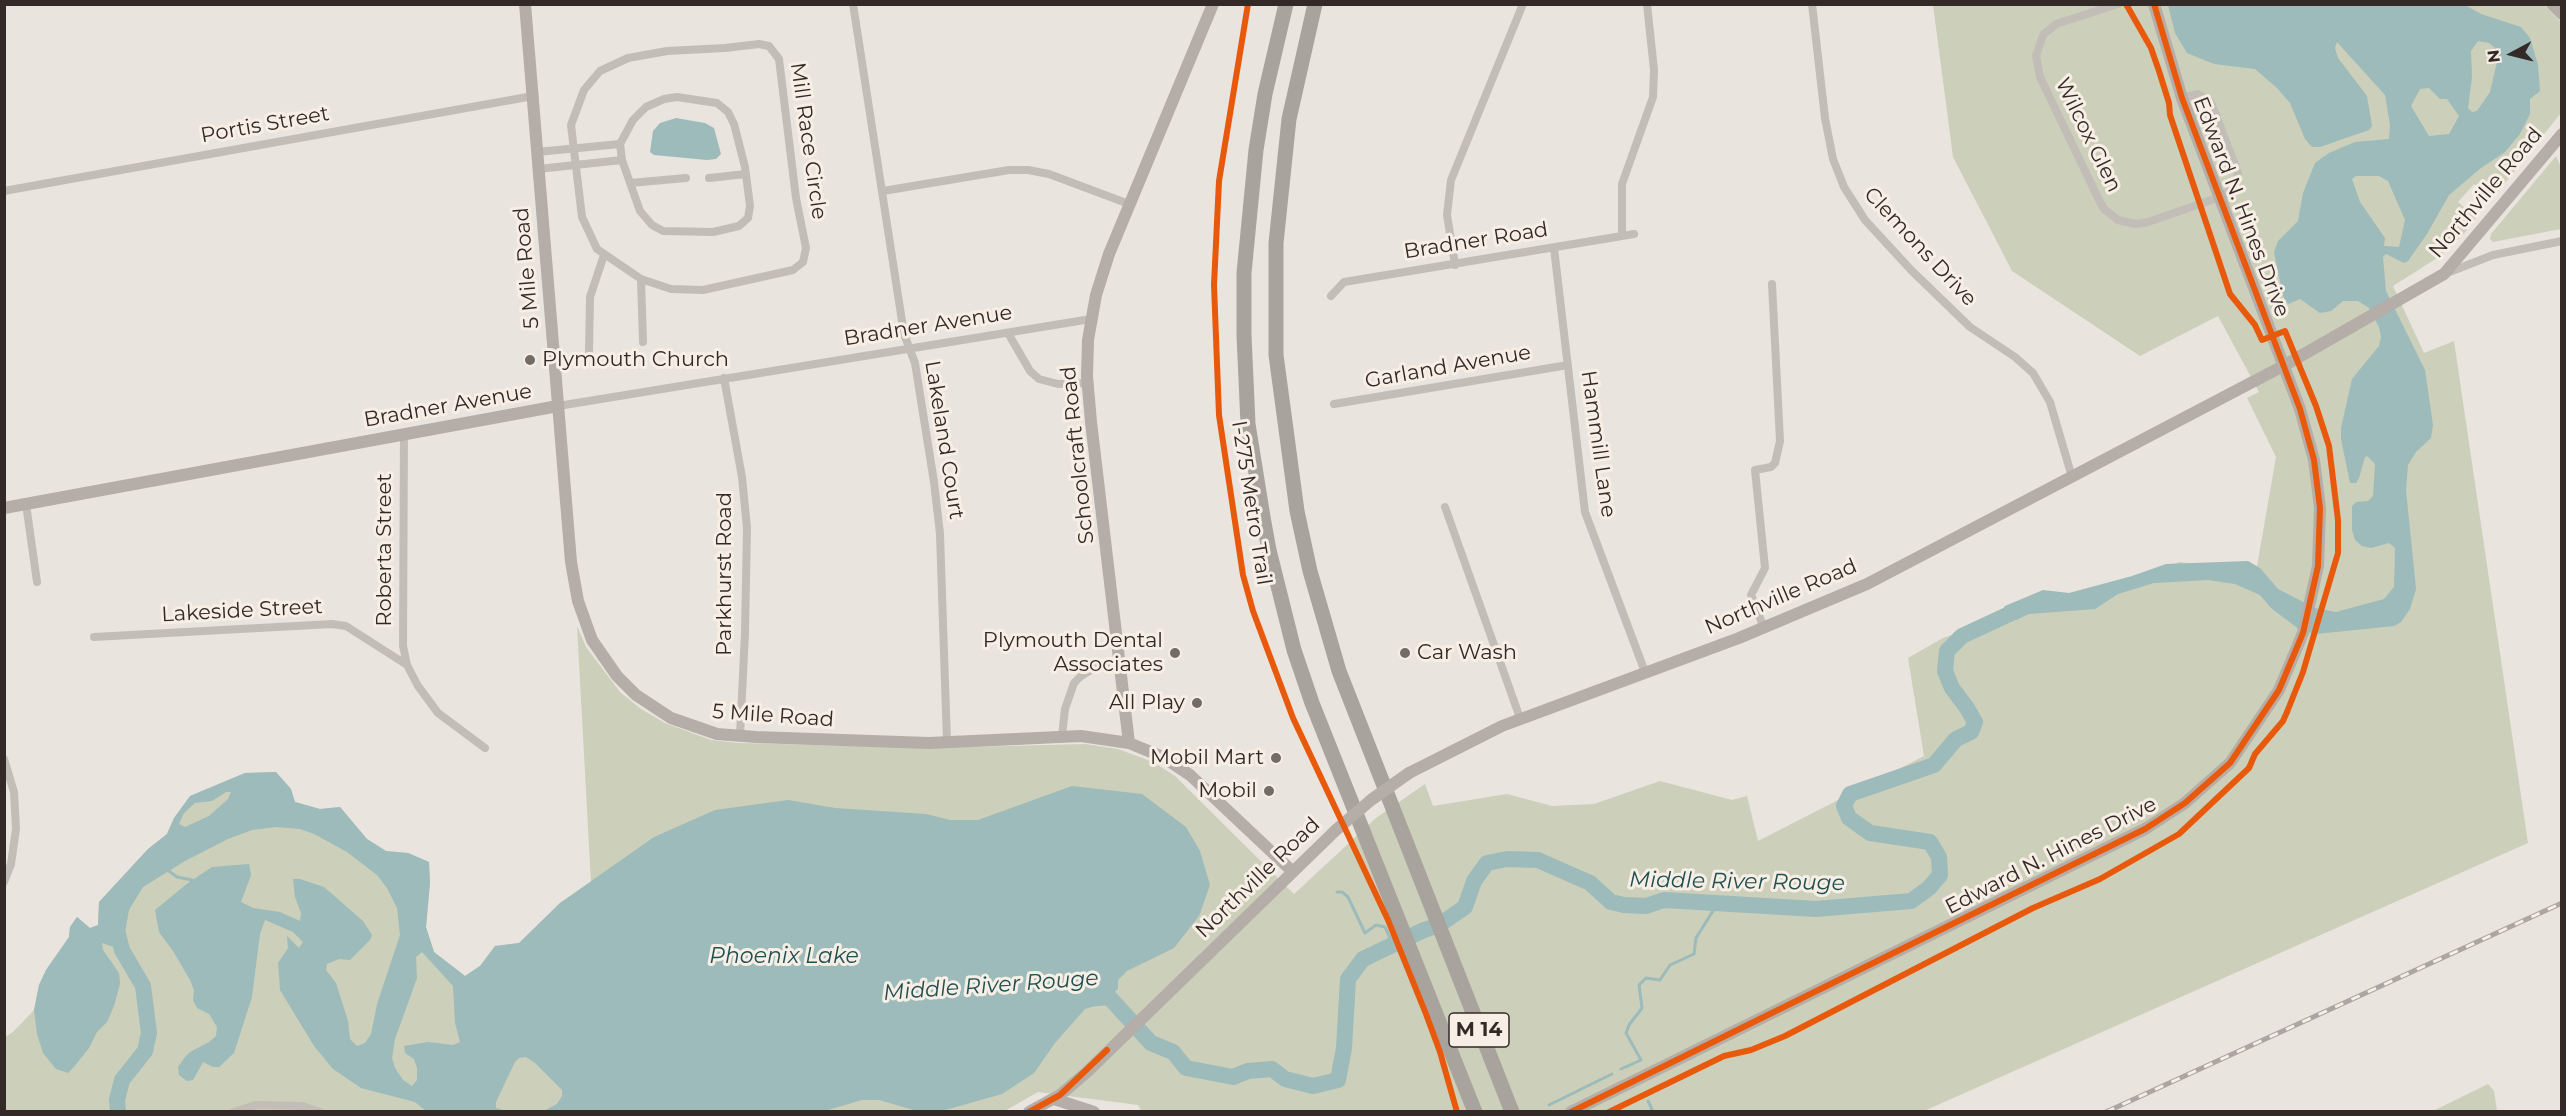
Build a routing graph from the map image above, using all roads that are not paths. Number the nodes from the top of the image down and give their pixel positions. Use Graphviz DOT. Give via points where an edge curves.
graph roads {
  1 [pos="525,4"];
  2 [pos="853,4"];
  3 [pos="1213,4"];
  4 [pos="1286,4"];
  5 [pos="1315,4"];
  6 [pos="1522,4"];
  7 [pos="1647,4"];
  8 [pos="1812,4"];
  9 [pos="2118,4"];
  10 [pos="2154,4"];
  11 [pos="2552,4"];
  12 [pos="2562,14"];
  13 [pos="533,96"];
  14 [pos="2182,98"];
  15 [pos="2562,134"];
  16 [pos="620,144"];
  17 [pos="575,149"];
  18 [pos="537,152"];
  19 [pos="622,160"];
  20 [pos="577,166"];
  21 [pos="538,169"];
  22 [pos="746,174"];
  23 [pos="686,178"];
  24 [pos="708,178"];
  25 [pos="630,183"];
  26 [pos="4,191"];
  27 [pos="883,191"];
  28 [pos="2220,197"];
  29 [pos="1129,204"];
  30 [pos="1634,234"];
  31 [pos="1622,236"];
  32 [pos="2562,241"];
  33 [pos="1554,248"];
  34 [pos="604,255"];
  35 [pos="1455,265"];
  36 [pos="2445,274"];
  37 [pos="641,279"];
  38 [pos="1772,284"];
  39 [pos="1331,296"];
  40 [pos="1091,319"];
  41 [pos="1008,333"];
  42 [pos="642,342"];
  43 [pos="910,349"];
  44 [pos="589,352"];
  45 [pos="1568,365"];
  46 [pos="2284,365"];
  47 [pos="724,378"];
  48 [pos="1087,384"];
  49 [pos="1334,404"];
  50 [pos="558,406"];
  51 [pos="404,434"];
  52 [pos="2072,477"];
  53 [pos="26,504"];
  54 [pos="1445,507"];
  55 [pos="4,508"];
  56 [pos="37,582"];
  57 [pos="1764,628"];
  58 [pos="94,637"];
  59 [pos="1120,664"];
  60 [pos="407,665"];
  61 [pos="1645,672"];
  62 [pos="1520,718"];
  63 [pos="740,736"];
  64 [pos="1062,736"];
  65 [pos="947,742"];
  66 [pos="1130,743"];
  67 [pos="485,748"];
  68 [pos="4,759"];
  69 [pos="1293,872"];
  70 [pos="4,882"];
  71 [pos="1054,1099"];
  72 [pos="1510,1109"];
  73 [pos="233,1112"];
  74 [pos="320,1112"];
  75 [pos="1029,1112"];
  76 [pos="1094,1112"];
  77 [pos="1475,1112"];
  78 [pos="1571,1112"];
  1 -- 13 [label="street, 5 Mile Road"];
  2 -- 27 [label="street, Lakeland Court"];
  3 -- 29 [label="street, Schoolcraft Road"];
  4 -- 77 [label="highway, M 14" via="1265,93 1245,263 1248,424 1269,550 1294,650 1327,743"];
  5 -- 72 [label="highway, M 14" via="1299,69 1282,173 1276,243 1276,355 1297,511 1322,613 1354,714"];
  6 -- 35 [label="street" via="1450,180 1447,215"];
  7 -- 31 [label="street" via="1653,97 1622,184"];
  8 -- 52 [label="street, Clemons Drive" via="1825,118 1833,159 1844,187 1865,220 1911,270 1970,327 2032,373 2050,402"];
  9 -- 28 [label="street, Wilcox Glen" via="2056,24 2043,35 2036,56 2040,77 2099,200 2110,216 2136,224"];
  10 -- 14 [label="street, Edward N. Hines Drive"];
  11 -- 12 [label="street"];
  13 -- 18 [label="street, 5 Mile Road"];
  13 -- 26 [label="street, Portis Street"];
  14 -- 28 [label="street, Edward N. Hines Drive"];
  14 -- 28 [label="street" via="2198,94 2208,99 2224,136 2238,178 2234,188"];
  15 -- 36 [label="street, Northville Road"];
  16 -- 17 [label="street"];
  16 -- 19 [label="street"];
  16 -- 22 [label="street" via="638,114 657,101 712,101 723,107 734,124"];
  17 -- 18 [label="street"];
  17 -- 20 [label="street, Mill Race Circle"];
  17 -- 37 [label="street, Mill Race Circle" via="571,125 579,100 592,78 612,63 667,51 759,44 769,46 778,55 806,248 803,262 793,270 703,290 671,289"];
  18 -- 21 [label="street, 5 Mile Road"];
  19 -- 20 [label="street"];
  19 -- 25 [label="street"];
  20 -- 21 [label="street"];
  20 -- 34 [label="street, Mill Race Circle" via="582,218"];
  21 -- 50 [label="street, 5 Mile Road"];
  22 -- 24 [label="street"];
  22 -- 25 [label="street" via="748,218 739,226 721,231 671,232 656,228 644,217"];
  23 -- 25 [label="street"];
  27 -- 29 [label="street" via="1028,170"];
  27 -- 43 [label="street, Lakeland Court" via="904,334"];
  28 -- 46 [label="street, Edward N. Hines Drive"];
  29 -- 40 [label="street, Schoolcraft Road" via="1103,271"];
  30 -- 31 [label="street, Bradner Road"];
  31 -- 33 [label="street, Bradner Road"];
  32 -- 36 [label="street" via="2493,255"];
  33 -- 35 [label="street, Bradner Road"];
  33 -- 45 [label="street, Hammill Lane"];
  34 -- 37 [label="street, Mill Race Circle"];
  34 -- 44 [label="street" via="590,297"];
  35 -- 39 [label="street, Bradner Road" via="1344,282"];
  36 -- 46 [label="street, Northville Road"];
  37 -- 42 [label="street"];
  38 -- 57 [label="street" via="1780,441 1775,463 1755,470 1765,568 1751,595"];
  40 -- 41 [label="street, Bradner Avenue"];
  40 -- 48 [label="street, Schoolcraft Road"];
  41 -- 43 [label="street, Bradner Avenue"];
  41 -- 48 [label="street" via="1039,379 1058,384"];
  43 -- 47 [label="street, Bradner Avenue"];
  43 -- 65 [label="street, Lakeland Court" via="925,419 940,534"];
  45 -- 49 [label="street, Garland Avenue"];
  45 -- 61 [label="street, Hammill Lane" via="1586,512"];
  46 -- 52 [label="street, Northville Road"];
  46 -- 78 [label="street, Edward N. Hines Drive" via="2308,434 2317,483 2319,545 2312,598 2279,690 2230,763 2157,822"];
  47 -- 50 [label="street, Bradner Avenue"];
  47 -- 63 [label="street, Parkhurst Road" via="747,528"];
  48 -- 59 [label="street, Schoolcraft Road"];
  50 -- 51 [label="street, Bradner Avenue"];
  50 -- 63 [label="street, 5 Mile Road" via="571,562 578,601 592,640 616,676 647,703 688,726"];
  51 -- 53 [label="street, Bradner Avenue"];
  51 -- 60 [label="street, Roberta Street" via="403,646"];
  52 -- 57 [label="street, Northville Road" via="1867,584"];
  53 -- 55 [label="street"];
  53 -- 56 [label="street"];
  54 -- 62 [label="street"];
  57 -- 61 [label="street, Northville Road"];
  58 -- 60 [label="street, Lakeside Street" via="338,625 354,630"];
  59 -- 64 [label="street" via="1094,668 1074,683 1065,709"];
  59 -- 66 [label="street, Schoolcraft Road"];
  60 -- 67 [label="street, Lakeside Street" via="438,713"];
  61 -- 62 [label="street, Northville Road"];
  62 -- 69 [label="street, Northville Road, bridge" via="1409,774 1336,830"];
  63 -- 65 [label="street, 5 Mile Road"];
  64 -- 65 [label="street, 5 Mile Road"];
  64 -- 66 [label="street, 5 Mile Road"];
  66 -- 69 [label="street, 5 Mile Road" via="1163,757 1190,775"];
  68 -- 70 [label="street" via="14,792 16,829"];
  69 -- 71 [label="street, Northville Road" via="1087,1072"];
  71 -- 75 [label="street, Northville Road"];
  71 -- 76 [label="street"];
  73 -- 74 [label="street" via="256,1105 302,1106"];
}
